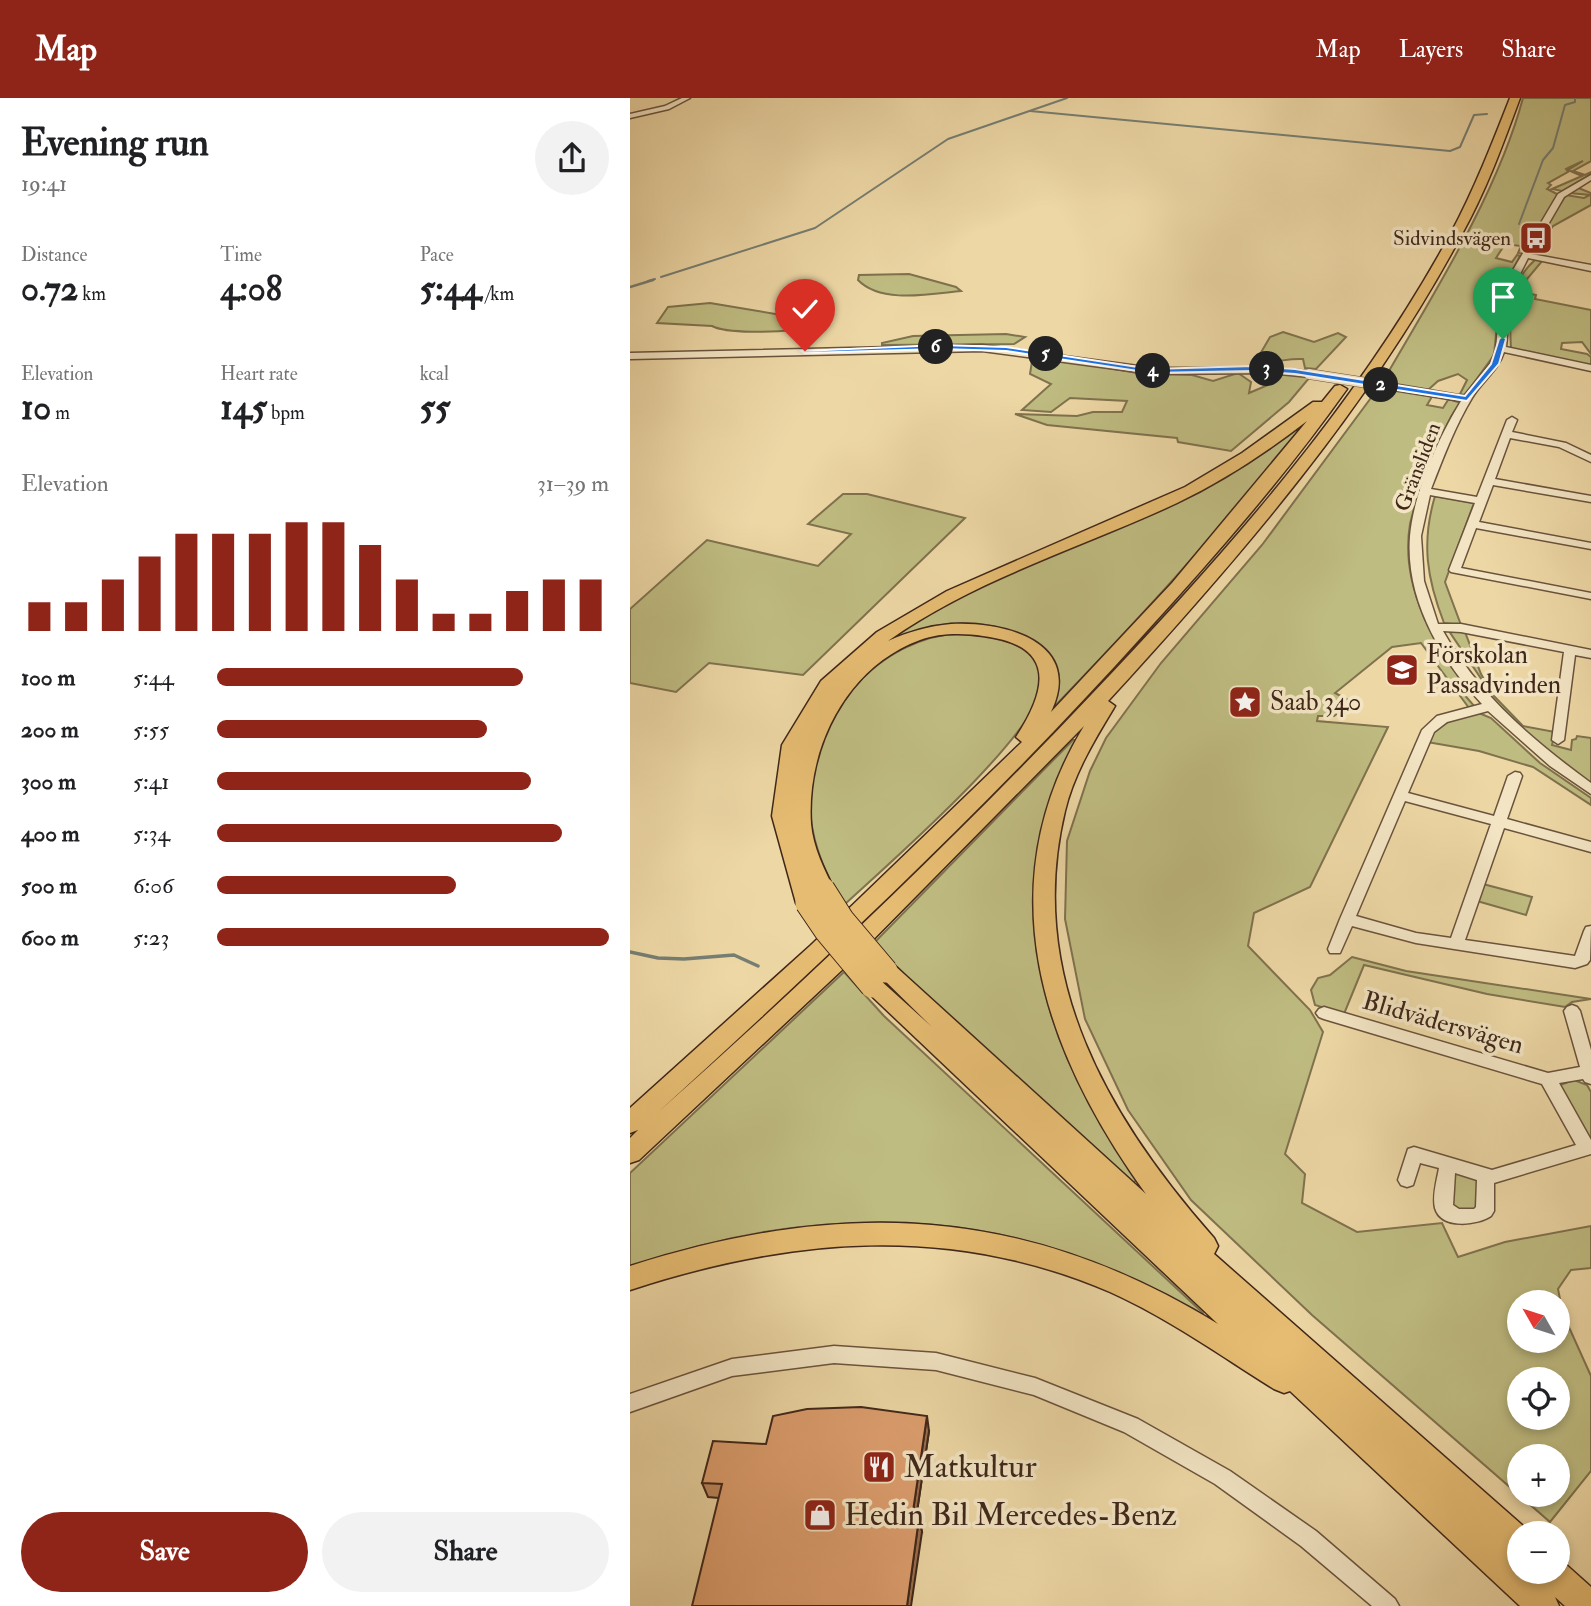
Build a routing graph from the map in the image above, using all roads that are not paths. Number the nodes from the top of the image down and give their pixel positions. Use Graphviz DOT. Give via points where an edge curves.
graph roads {
  1 [pos="687,98"];
  2 [pos="1503,98"];
  3 [pos="1515,98"];
  4 [pos="630,116"];
  5 [pos="1591,177"];
  6 [pos="1526,255"];
  7 [pos="1591,268"];
  8 [pos="1414,280"];
  9 [pos="1502,349"];
  10 [pos="630,356"];
  11 [pos="1359,362"];
  12 [pos="1591,368"];
  13 [pos="1346,381"];
  14 [pos="1467,399"];
  15 [pos="1512,420"];
  16 [pos="1507,434"];
  17 [pos="1591,458"];
  18 [pos="1489,481"];
  19 [pos="1425,491"];
  20 [pos="1591,499"];
  21 [pos="1482,501"];
  22 [pos="1473,524"];
  23 [pos="1591,546"];
  24 [pos="1591,596"];
  25 [pos="1434,627"];
  26 [pos="1151,643"];
  27 [pos="1570,650"];
  28 [pos="1591,654"];
  29 [pos="1491,706"];
  30 [pos="1558,740"];
  31 [pos="999,776"];
  32 [pos="1515,776"];
  33 [pos="1591,790"];
  34 [pos="1400,795"];
  35 [pos="1499,821"];
  36 [pos="1591,847"];
  37 [pos="815,896"];
  38 [pos="1347,919"];
  39 [pos="1591,931"];
  40 [pos="1456,945"];
  41 [pos="1335,949"];
  42 [pos="879,979"];
  43 [pos="1572,1011"];
  44 [pos="1324,1013"];
  45 [pos="1589,1075"];
  46 [pos="1548,1079"];
  47 [pos="630,1124"];
  48 [pos="1589,1147"];
  49 [pos="630,1153"];
  50 [pos="1448,1164"];
  51 [pos="1486,1175"];
  52 [pos="1407,1180"];
  53 [pos="630,1278"];
  54 [pos="1280,1327"];
  55 [pos="630,1403"];
  56 [pos="1327,1408"];
  57 [pos="1507,1532"];
  58 [pos="1564,1584"];
  59 [pos="1388,1606"];
  60 [pos="1543,1606"];
  61 [pos="1589,1606"];
  1 -- 4 [label="street" via="667,108"];
  2 -- 8 [label="highway" via="1466,185"];
  3 -- 26 [label="highway" via="1470,208 1410,312 1321,439"];
  5 -- 6 [label="street" via="1564,194"];
  6 -- 7 [label="street"];
  6 -- 9 [label="street" via="1504,295"];
  9 -- 12 [label="street"];
  9 -- 14 [label="street, Gränsliden"];
  10 -- 14 [label="street, bridge" via="982,348 1151,371 1253,368"];
  11 -- 13 [label="highway"];
  13 -- 31 [label="highway" via="1176,591"];
  13 -- 37 [label="highway" via="1275,439 1222,474 956,592 894,626 849,664 822,693 802,726 782,788 783,834 796,879"];
  14 -- 19 [label="street, Gränsliden"];
  15 -- 16 [label="street"];
  16 -- 17 [label="street" via="1553,442"];
  16 -- 18 [label="street"];
  18 -- 20 [label="street"];
  18 -- 21 [label="street"];
  19 -- 21 [label="street"];
  19 -- 25 [label="street, Gränsliden" via="1414,535 1414,561"];
  21 -- 22 [label="street"];
  22 -- 23 [label="street"];
  22 -- 24 [label="street" via="1455,570"];
  25 -- 27 [label="street" via="1461,628"];
  25 -- 29 [label="street, Gränsliden"];
  26 -- 49 [label="highway" via="972,830"];
  26 -- 54 [label="highway" via="1091,728 1055,811 1044,897 1052,974 1075,1049 1128,1150 1195,1236"];
  27 -- 28 [label="street"];
  27 -- 30 [label="street"];
  29 -- 33 [label="street, Gränsliden" via="1533,746"];
  29 -- 34 [label="street" via="1431,726"];
  31 -- 37 [label="highway" via="1046,702 1050,677 1041,656 1012,637 980,629 934,631 895,645 846,687 824,718 809,752 801,788 801,827 815,872"];
  31 -- 47 [label="highway" via="913,862"];
  32 -- 35 [label="street"];
  34 -- 35 [label="street"];
  34 -- 38 [label="street"];
  35 -- 36 [label="street"];
  35 -- 40 [label="street"];
  37 -- 42 [label="highway, bridge" via="826,932"];
  38 -- 40 [label="street"];
  38 -- 41 [label="street"];
  39 -- 40 [label="street" via="1582,960 1575,962"];
  42 -- 54 [label="highway"];
  42 -- 56 [label="highway"];
  43 -- 45 [label="street"];
  44 -- 46 [label="street, Blidvädersvägen"];
  45 -- 46 [label="street"];
  46 -- 48 [label="street"];
  48 -- 51 [label="street" via="1492,1177"];
  50 -- 51 [label="street"];
  50 -- 51 [label="street" via="1444,1208 1453,1215 1473,1217 1485,1211"];
  50 -- 52 [label="street" via="1414,1154"];
  53 -- 56 [label="highway" via="723,1250 835,1234 928,1235 1002,1245 1062,1261 1120,1284 1179,1315"];
  54 -- 57 [label="highway"];
  55 -- 59 [label="street" via="690,1380 806,1355 875,1353 986,1370 1064,1397 1190,1458 1288,1523"];
  56 -- 60 [label="highway"];
  58 -- 61 [label="highway"];
}
